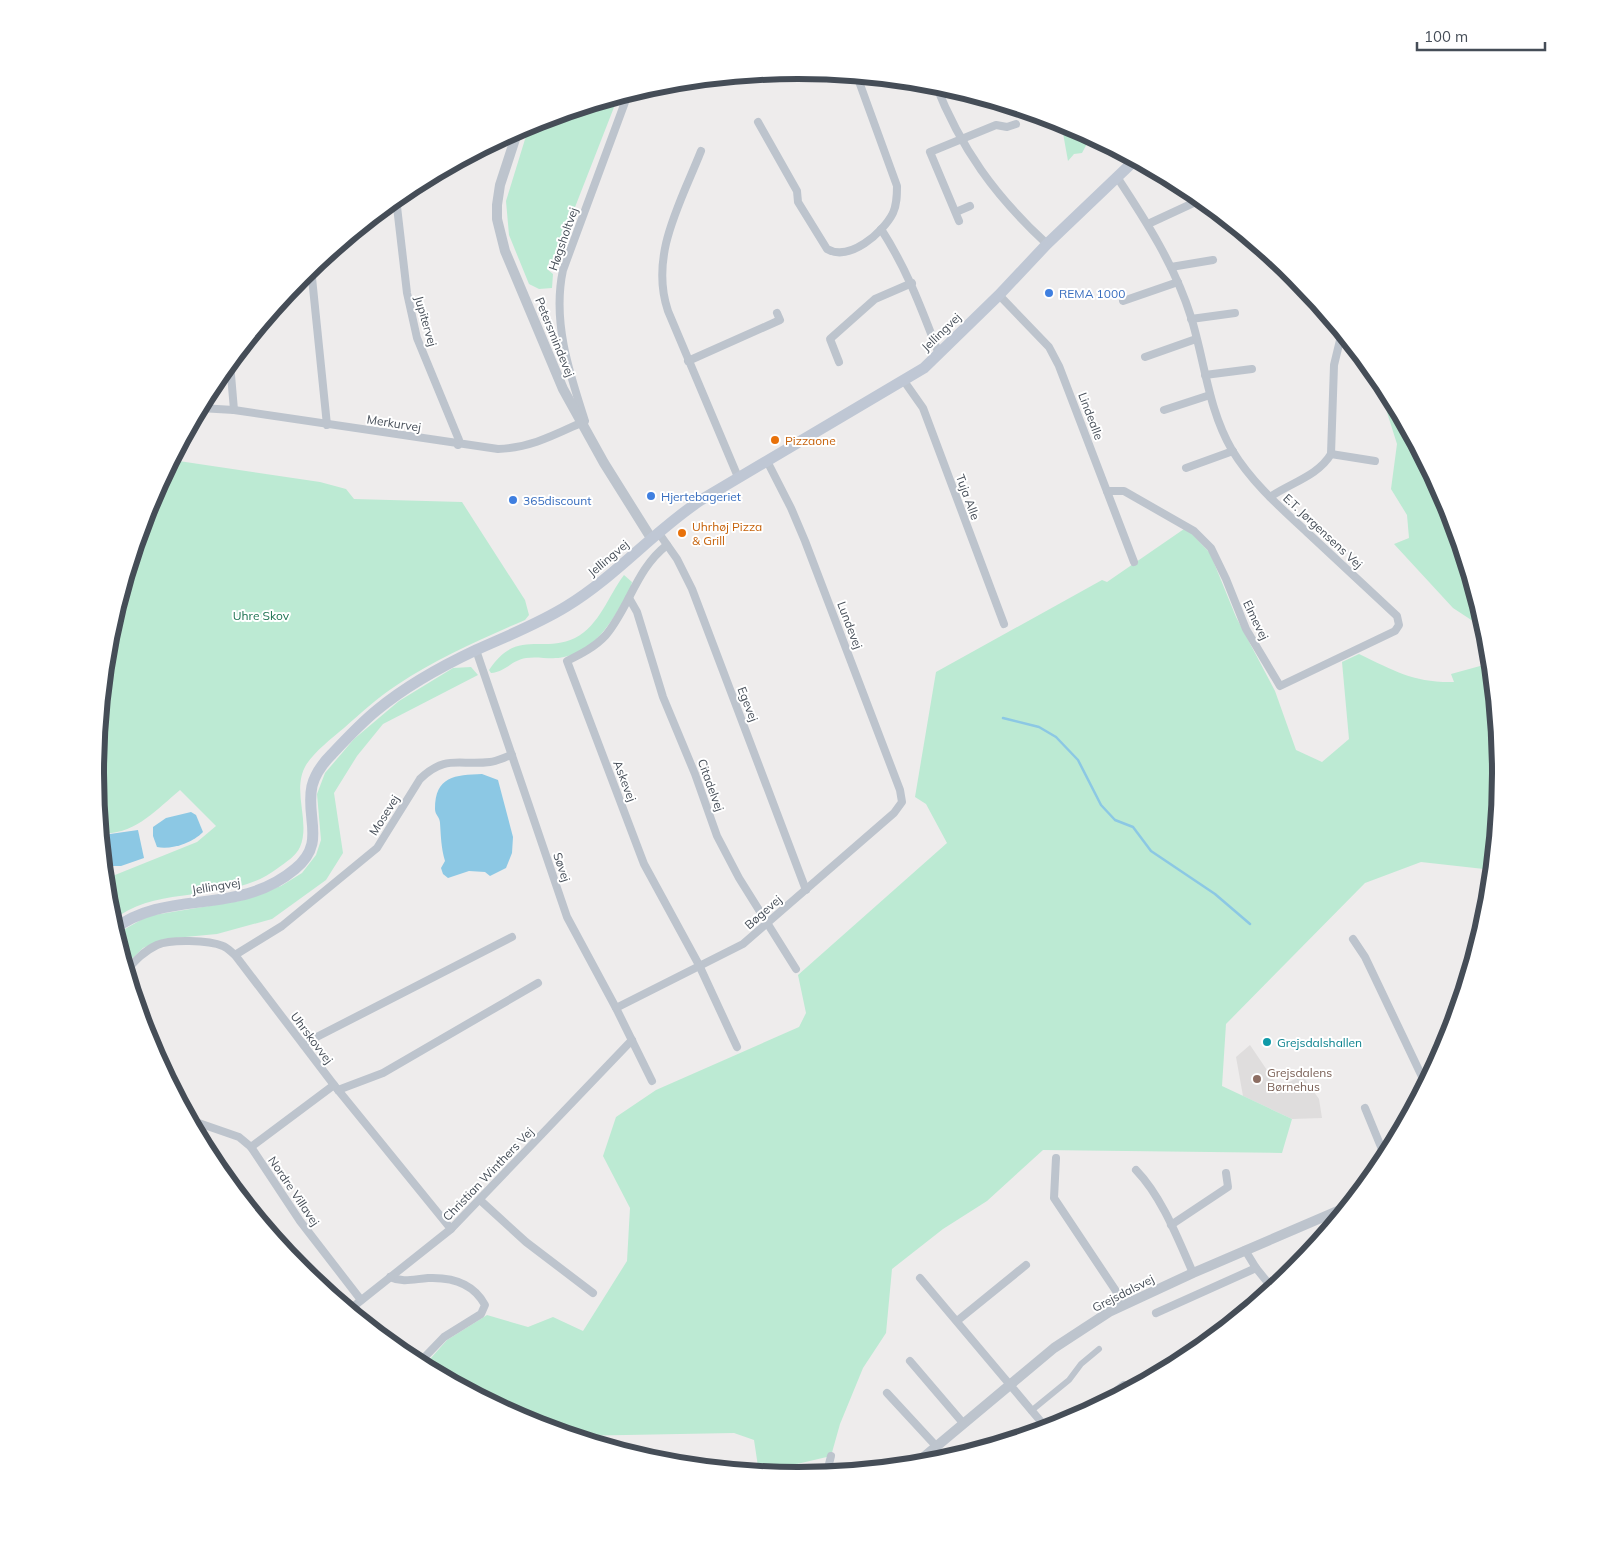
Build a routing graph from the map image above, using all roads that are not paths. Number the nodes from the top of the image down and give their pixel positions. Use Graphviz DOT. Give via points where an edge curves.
graph roads {
  1 [pos="860,82"];
  2 [pos="939,93"];
  3 [pos="626,101"];
  4 [pos="758,122"];
  5 [pos="1016,124"];
  6 [pos="960,139"];
  7 [pos="513,140"];
  8 [pos="701,151"];
  9 [pos="1131,164"];
  10 [pos="1117,177"];
  11 [pos="1194,203"];
  12 [pos="970,206"];
  13 [pos="397,207"];
  14 [pos="956,212"];
  15 [pos="959,221"];
  16 [pos="1148,224"];
  17 [pos="881,229"];
  18 [pos="1047,244"];
  19 [pos="1213,260"];
  20 [pos="1171,267"];
  21 [pos="312,277"];
  22 [pos="1178,282"];
  23 [pos="912,283"];
  24 [pos="999,295"];
  25 [pos="1124,301"];
  26 [pos="777,313"];
  27 [pos="1234,313"];
  28 [pos="1191,318"];
  29 [pos="1196,339"];
  30 [pos="1340,339"];
  31 [pos="939,354"];
  32 [pos="1145,357"];
  33 [pos="688,361"];
  34 [pos="839,362"];
  35 [pos="1252,369"];
  36 [pos="231,374"];
  37 [pos="1205,375"];
  38 [pos="904,381"];
  39 [pos="1210,395"];
  40 [pos="208,408"];
  41 [pos="234,410"];
  42 [pos="1164,410"];
  43 [pos="580,423"];
  44 [pos="328,425"];
  45 [pos="458,444"];
  46 [pos="1233,451"];
  47 [pos="1331,454"];
  48 [pos="767,461"];
  49 [pos="1375,461"];
  50 [pos="1186,468"];
  51 [pos="738,477"];
  52 [pos="1107,491"];
  53 [pos="1270,497"];
  54 [pos="654,535"];
  55 [pos="667,545"];
  56 [pos="1134,562"];
  57 [pos="630,598"];
  58 [pos="1004,624"];
  59 [pos="1399,625"];
  60 [pos="476,650"];
  61 [pos="512,754"];
  62 [pos="902,802"];
  63 [pos="806,890"];
  64 [pos="768,923"];
  65 [pos="121,926"];
  66 [pos="512,937"];
  67 [pos="1353,939"];
  68 [pos="235,955"];
  69 [pos="699,965"];
  70 [pos="131,966"];
  71 [pos="796,969"];
  72 [pos="538,983"];
  73 [pos="616,1008"];
  74 [pos="632,1040"];
  75 [pos="302,1044"];
  76 [pos="737,1048"];
  77 [pos="1423,1079"];
  78 [pos="652,1081"];
  79 [pos="336,1087"];
  80 [pos="1365,1108"];
  81 [pos="198,1123"];
  82 [pos="251,1147"];
  83 [pos="1382,1149"];
  84 [pos="1056,1158"];
  85 [pos="1136,1170"];
  86 [pos="1226,1173"];
  87 [pos="480,1200"];
  88 [pos="1336,1214"];
  89 [pos="1171,1225"];
  90 [pos="451,1228"];
  91 [pos="1245,1250"];
  92 [pos="1026,1265"];
  93 [pos="1256,1268"];
  94 [pos="1193,1273"];
  95 [pos="390,1277"];
  96 [pos="920,1278"];
  97 [pos="1269,1285"];
  98 [pos="593,1293"];
  99 [pos="361,1300"];
  100 [pos="1124,1303"];
  101 [pos="353,1307"];
  102 [pos="1156,1313"];
  103 [pos="957,1321"];
  104 [pos="1099,1349"];
  105 [pos="424,1358"];
  106 [pos="910,1361"];
  107 [pos="1131,1383"];
  108 [pos="1008,1385"];
  109 [pos="1124,1385"];
  110 [pos="887,1393"];
  111 [pos="1114,1393"];
  112 [pos="1031,1411"];
  113 [pos="963,1423"];
  114 [pos="1042,1423"];
  115 [pos="936,1446"];
  116 [pos="831,1456"];
  117 [pos="924,1457"];
  118 [pos="828,1467"];
  1 -- 17 [label="street" via="898,186 892,213"];
  2 -- 6 [label="street"];
  3 -- 43 [label="street, Høgsholtvej" via="558,289 566,358 585,420"];
  4 -- 17 [label="street" via="826,249 833,253 855,249"];
  5 -- 6 [label="street" via="1007,127 996,125"];
  6 -- 14 [label="street" via="930,152"];
  6 -- 18 [label="street" via="1001,197"];
  7 -- 43 [label="street, Petersmindevej" via="497,205 500,235"];
  8 -- 33 [label="street" via="665,242 661,277 664,298"];
  9 -- 10 [label="main road, Jellingvej"];
  10 -- 16 [label="street, E.T. Jørgensens Vej"];
  10 -- 18 [label="main road, Jellingvej"];
  11 -- 16 [label="street"];
  12 -- 14 [label="street"];
  13 -- 45 [label="street, Jupitervej" via="407,293 417,338"];
  14 -- 15 [label="street"];
  16 -- 20 [label="street, E.T. Jørgensens Vej"];
  17 -- 23 [label="street"];
  18 -- 24 [label="main road, Jellingvej"];
  19 -- 20 [label="street"];
  20 -- 22 [label="street, E.T. Jørgensens Vej"];
  21 -- 44 [label="street"];
  22 -- 25 [label="street"];
  22 -- 28 [label="street, E.T. Jørgensens Vej"];
  23 -- 31 [label="street"];
  23 -- 34 [label="street" via="875,299 830,339"];
  24 -- 31 [label="main road, Jellingvej"];
  24 -- 52 [label="street, Lindealle" via="1052,354"];
  26 -- 33 [label="street" via="780,320"];
  27 -- 28 [label="street"];
  28 -- 29 [label="street, E.T. Jørgensens Vej"];
  29 -- 32 [label="street"];
  29 -- 37 [label="street, E.T. Jørgensens Vej"];
  30 -- 47 [label="street" via="1334,365"];
  31 -- 38 [label="main road, Jellingvej"];
  33 -- 51 [label="street"];
  35 -- 37 [label="street"];
  36 -- 41 [label="street"];
  37 -- 39 [label="street, E.T. Jørgensens Vej"];
  38 -- 48 [label="main road, Jellingvej"];
  38 -- 58 [label="street, Tuja Alle" via="923,408"];
  39 -- 42 [label="street"];
  39 -- 46 [label="street, E.T. Jørgensens Vej"];
  40 -- 41 [label="street, Merkurvej"];
  41 -- 44 [label="street, Merkurvej"];
  43 -- 45 [label="street, Merkurvej" via="537,443 516,448"];
  43 -- 54 [label="street, Petersmindevej"];
  44 -- 45 [label="street, Merkurvej"];
  46 -- 50 [label="street"];
  46 -- 53 [label="street, E.T. Jørgensens Vej" via="1248,474"];
  47 -- 49 [label="street"];
  47 -- 53 [label="street" via="1317,470"];
  48 -- 51 [label="main road, Jellingvej"];
  48 -- 62 [label="street, Lundevej" via="805,541"];
  51 -- 54 [label="main road, Jellingvej"];
  52 -- 56 [label="street, Lindealle"];
  52 -- 59 [label="street, Elmevej" via="1124,491 1194,531 1211,548 1246,629 1280,686 1395,631"];
  53 -- 59 [label="street, E.T. Jørgensens Vej" via="1397,616"];
  54 -- 55 [label="street, Egevej"];
  54 -- 60 [label="main road, Jellingvej" via="619,568 568,605 526,629"];
  55 -- 57 [label="street, Askevej" via="646,565"];
  55 -- 63 [label="street, Egevej" via="692,589"];
  57 -- 64 [label="street, Citadelvej" via="717,836 738,878"];
  57 -- 69 [label="street, Askevej" via="594,647 567,661 644,864"];
  60 -- 61 [label="street, Søvej"];
  60 -- 65 [label="main road, Jellingvej" via="376,711 322,765 311,788 314,830 311,848 296,869 252,893 228,900 143,912"];
  61 -- 68 [label="street, Mosevej" via="491,762 447,762 429,771 420,779 377,848 282,926"];
  61 -- 73 [label="street, Søvej" via="567,917"];
  62 -- 63 [label="street, Bøgevej" via="894,813"];
  63 -- 64 [label="street, Bøgevej"];
  64 -- 69 [label="street, Bøgevej" via="743,944"];
  64 -- 71 [label="street, Citadelvej"];
  66 -- 75 [label="street"];
  67 -- 77 [label="street" via="1365,956"];
  68 -- 70 [label="street, Uhrskovvej" via="217,944 166,943 148,950"];
  68 -- 75 [label="street, Uhrskovvej"];
  69 -- 73 [label="street, Bøgevej"];
  69 -- 76 [label="street, Askevej"];
  72 -- 79 [label="street" via="383,1073"];
  73 -- 74 [label="street, Søvej"];
  74 -- 78 [label="street, Søvej"];
  74 -- 87 [label="street, Christian Winthers Vej"];
  75 -- 79 [label="street, Uhrskovvej"];
  79 -- 82 [label="street"];
  79 -- 90 [label="street, Uhrskovvej"];
  80 -- 83 [label="street"];
  81 -- 82 [label="street, Nordre Villavej" via="239,1137"];
  82 -- 99 [label="street, Nordre Villavej" via="300,1221"];
  84 -- 100 [label="street" via="1054,1198"];
  85 -- 89 [label="street" via="1147,1182"];
  86 -- 89 [label="street" via="1228,1187"];
  87 -- 90 [label="street, Christian Winthers Vej"];
  87 -- 98 [label="street" via="526,1242"];
  88 -- 91 [label="street, Grejsdalsvej"];
  89 -- 94 [label="street"];
  90 -- 95 [label="street, Christian Winthers Vej"];
  91 -- 93 [label="street"];
  91 -- 94 [label="street, Grejsdalsvej"];
  92 -- 103 [label="street"];
  93 -- 97 [label="street"];
  93 -- 102 [label="street"];
  94 -- 100 [label="street, Grejsdalsvej"];
  95 -- 99 [label="street, Christian Winthers Vej"];
  95 -- 105 [label="street" via="399,1282 431,1278 466,1285 474,1289 485,1306 482,1314 444,1337"];
  96 -- 103 [label="street"];
  99 -- 101 [label="street, Christian Winthers Vej"];
  100 -- 108 [label="street, Grejsdalsvej" via="1077,1332"];
  103 -- 108 [label="street"];
  104 -- 112 [label="street" via="1081,1364 1069,1380"];
  106 -- 113 [label="street"];
  107 -- 109 [label="street"];
  108 -- 112 [label="street"];
  108 -- 113 [label="street, Grejsdalsvej"];
  109 -- 111 [label="street"];
  110 -- 115 [label="street"];
  112 -- 114 [label="street"];
  113 -- 115 [label="street, Grejsdalsvej"];
  115 -- 117 [label="street, Grejsdalsvej"];
  116 -- 118 [label="street"];
}
